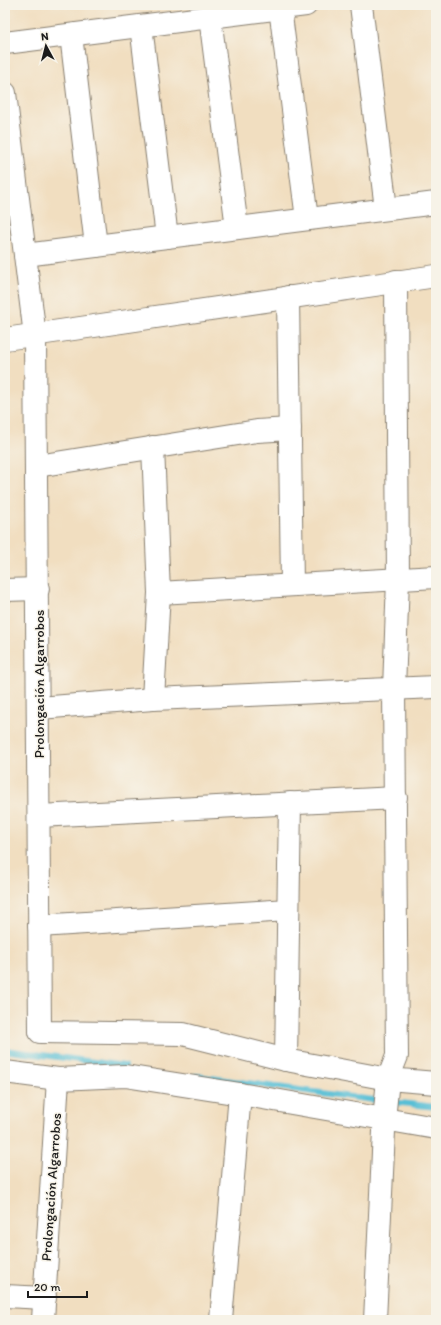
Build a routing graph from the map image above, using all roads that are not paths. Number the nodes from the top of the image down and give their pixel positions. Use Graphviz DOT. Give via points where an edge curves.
graph roads {
  1 [pos="306,5"];
  2 [pos="361,5"];
  3 [pos="280,8"];
  4 [pos="210,17"];
  5 [pos="141,26"];
  6 [pos="71,35"];
  7 [pos="5,43"];
  8 [pos="5,93"];
  9 [pos="436,203"];
  10 [pos="386,209"];
  11 [pos="307,219"];
  12 [pos="237,228"];
  13 [pos="167,237"];
  14 [pos="96,246"];
  15 [pos="25,255"];
  16 [pos="436,276"];
  17 [pos="396,281"];
  18 [pos="288,297"];
  19 [pos="35,336"];
  20 [pos="5,339"];
  21 [pos="290,429"];
  22 [pos="153,447"];
  23 [pos="37,466"];
  24 [pos="436,577"];
  25 [pos="398,579"];
  26 [pos="292,585"];
  27 [pos="38,589"];
  28 [pos="5,590"];
  29 [pos="159,593"];
  30 [pos="436,687"];
  31 [pos="394,688"];
  32 [pos="153,699"];
  33 [pos="39,708"];
  34 [pos="396,798"];
  35 [pos="290,804"];
  36 [pos="39,816"];
  37 [pos="288,910"];
  38 [pos="39,926"];
  39 [pos="286,1060"];
  40 [pos="5,1072"];
  41 [pos="58,1079"];
  42 [pos="388,1083"];
  43 [pos="436,1083"];
  44 [pos="240,1094"];
  45 [pos="385,1115"];
  46 [pos="436,1128"];
  47 [pos="5,1296"];
  48 [pos="44,1298"];
  49 [pos="43,1320"];
  50 [pos="221,1320"];
  51 [pos="375,1320"];
  1 -- 3 [label="street"];
  2 -- 10 [label="street"];
  3 -- 4 [label="street"];
  3 -- 11 [label="street"];
  4 -- 5 [label="street"];
  4 -- 12 [label="street"];
  5 -- 6 [label="street"];
  5 -- 13 [label="street"];
  6 -- 7 [label="street"];
  6 -- 14 [label="street"];
  8 -- 15 [label="street, Prolongación Algarrobos"];
  9 -- 10 [label="street"];
  10 -- 11 [label="street"];
  11 -- 12 [label="street"];
  12 -- 13 [label="street"];
  13 -- 14 [label="street"];
  14 -- 15 [label="street"];
  15 -- 19 [label="street, Prolongación Algarrobos"];
  16 -- 17 [label="street"];
  17 -- 18 [label="street"];
  17 -- 25 [label="street"];
  18 -- 19 [label="street"];
  18 -- 21 [label="street"];
  19 -- 20 [label="street"];
  19 -- 23 [label="street, Prolongación Algarrobos"];
  21 -- 22 [label="street" via="257,431"];
  21 -- 26 [label="street"];
  22 -- 23 [label="street"];
  22 -- 29 [label="street"];
  23 -- 27 [label="street, Prolongación Algarrobos"];
  24 -- 25 [label="street"];
  25 -- 26 [label="street"];
  25 -- 31 [label="street"];
  26 -- 29 [label="street"];
  27 -- 28 [label="street"];
  27 -- 33 [label="street, Prolongación Algarrobos"];
  29 -- 32 [label="street"];
  30 -- 31 [label="street"];
  31 -- 32 [label="street"];
  31 -- 34 [label="street"];
  32 -- 33 [label="street"];
  33 -- 36 [label="street, Prolongación Algarrobos"];
  34 -- 35 [label="street"];
  34 -- 42 [label="street" via="397,1056"];
  35 -- 36 [label="street"];
  35 -- 37 [label="street"];
  36 -- 38 [label="street, Prolongación Algarrobos"];
  37 -- 38 [label="street"];
  37 -- 39 [label="street"];
  38 -- 39 [label="street, Prolongación Algarrobos" via="40,1032 183,1034"];
  39 -- 42 [label="street"];
  40 -- 41 [label="street"];
  41 -- 44 [label="street" via="125,1076"];
  41 -- 48 [label="street, Prolongación Algarrobos"];
  42 -- 43 [label="street"];
  42 -- 45 [label="street"];
  44 -- 45 [label="street"];
  44 -- 50 [label="street"];
  45 -- 46 [label="street"];
  45 -- 51 [label="street"];
  47 -- 48 [label="street"];
  48 -- 49 [label="street, Prolongación Algarrobos"];
}
